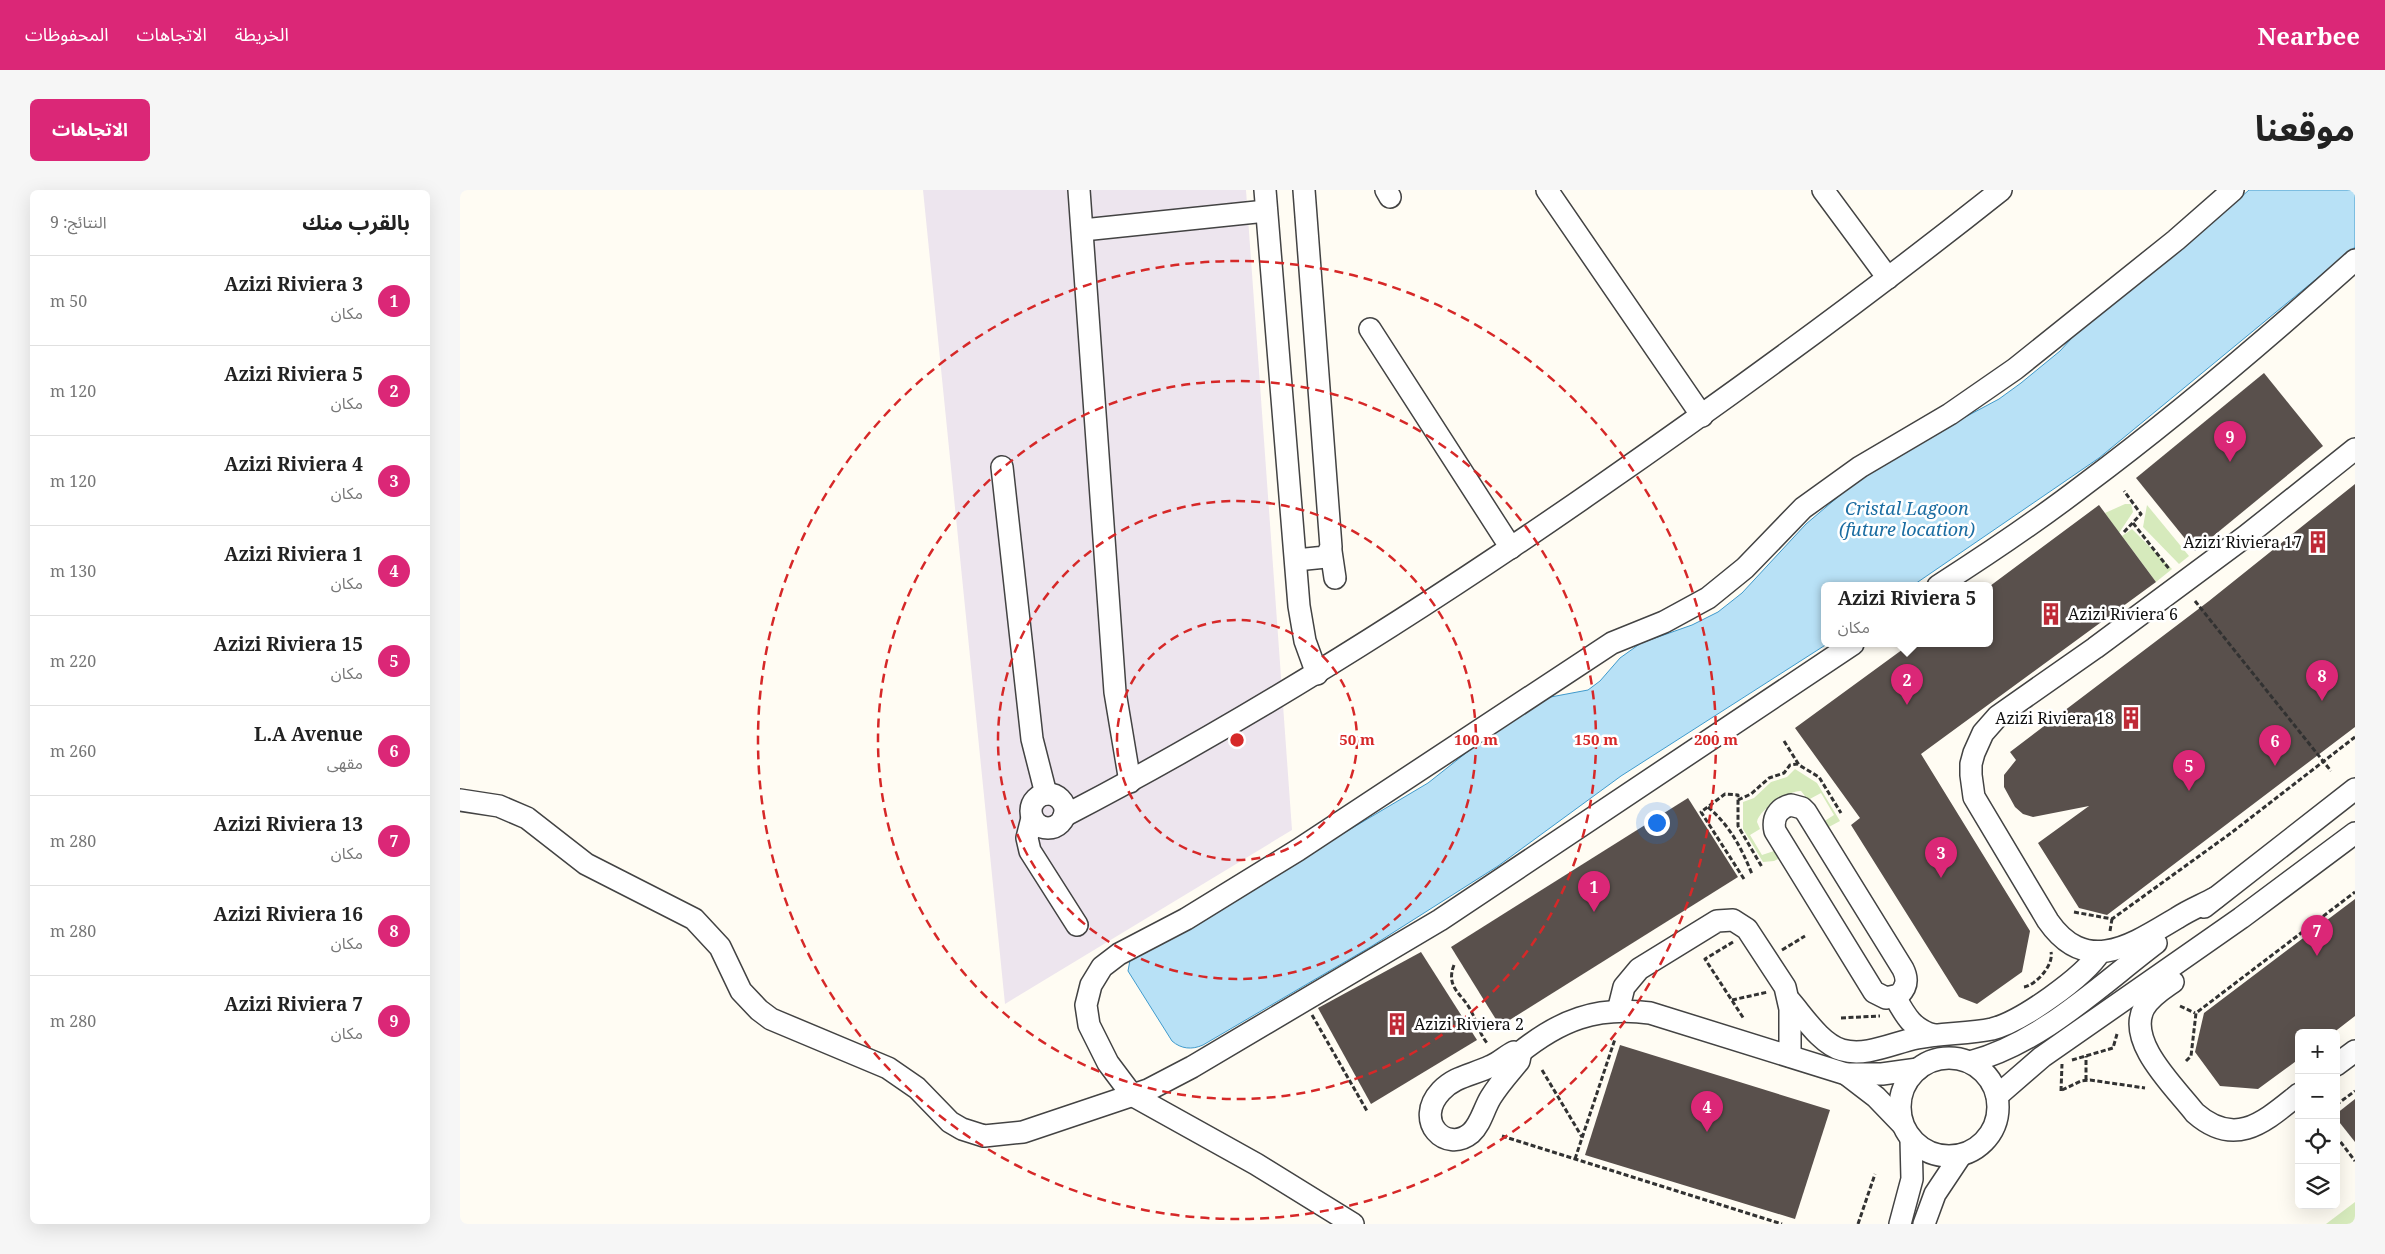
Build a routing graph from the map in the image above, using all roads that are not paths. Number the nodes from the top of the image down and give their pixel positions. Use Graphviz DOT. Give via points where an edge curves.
graph roads {
  1 [pos="1079,190"];
  2 [pos="1304,190"];
  3 [pos="1546,190"];
  4 [pos="1823,190"];
  5 [pos="2233,190"];
  6 [pos="1995,192"];
  7 [pos="1266,200"];
  8 [pos="1083,230"];
  9 [pos="2355,260"];
  10 [pos="1888,278"];
  11 [pos="1370,329"];
  12 [pos="1702,416"];
  13 [pos="2355,449"];
  14 [pos="1002,467"];
  15 [pos="1511,548"];
  16 [pos="1331,551"];
  17 [pos="1296,560"];
  18 [pos="1335,578"];
  19 [pos="1944,582"];
  20 [pos="1849,647"];
  21 [pos="1317,674"];
  22 [pos="1130,782"];
  23 [pos="2355,789"];
  24 [pos="1046,794"];
  25 [pos="460,800"];
  26 [pos="1064,816"];
  27 [pos="1032,818"];
  28 [pos="2355,833"];
  29 [pos="2215,898"];
  30 [pos="2241,918"];
  31 [pos="1077,925"];
  32 [pos="2100,952"];
  33 [pos="1781,996"];
  34 [pos="1891,1004"];
  35 [pos="1618,1011"];
  36 [pos="1934,1035"];
  37 [pos="1893,1044"];
  38 [pos="2355,1051"];
  39 [pos="1518,1054"];
  40 [pos="1790,1056"];
  41 [pos="1970,1062"];
  42 [pos="2340,1062"];
  43 [pos="1918,1069"];
  44 [pos="1846,1074"];
  45 [pos="1132,1096"];
  46 [pos="1997,1096"];
  47 [pos="2295,1097"];
  48 [pos="1907,1131"];
  49 [pos="1961,1155"];
  50 [pos="1353,1224"];
  51 [pos="1900,1224"];
  52 [pos="1924,1224"];
  1 -- 8 [label="street"];
  2 -- 16 [label="street"];
  3 -- 12 [label="street"];
  4 -- 10 [label="street"];
  5 -- 45 [label="street" via="2015,369 1950,414 1860,467 1811,502 1745,568 1708,598 1664,622 1612,643 1298,850 1186,919 1110,960 1091,985 1086,1015 1098,1046"];
  6 -- 10 [label="street"];
  7 -- 8 [label="street"];
  7 -- 17 [label="street"];
  8 -- 22 [label="street" via="1115,692"];
  9 -- 19 [label="street" via="2105,469 2010,539"];
  10 -- 12 [label="street"];
  11 -- 15 [label="street"];
  12 -- 15 [label="street"];
  13 -- 32 [label="street" via="2238,542 1998,716 1978,742 1972,758 1971,775 1979,807 2054,930 2074,945"];
  14 -- 24 [label="street" via="1032,739"];
  15 -- 21 [label="street"];
  16 -- 17 [label="street" via="1322,558"];
  16 -- 18 [label="street"];
  17 -- 21 [label="street" via="1302,623"];
  20 -- 45 [label="street" via="1486,891 1394,949 1169,1080"];
  21 -- 22 [label="street"];
  22 -- 26 [label="street"];
  23 -- 29 [label="street"];
  24 -- 26 [label="street" via="1053,794 1063,803"];
  24 -- 27 [label="street" via="1031,806"];
  25 -- 45 [label="street" via="500,806 527,818 586,864 688,915 713,937 741,991 759,1010 784,1025 888,1068 918,1088 940,1112 962,1129 984,1136 1023,1132"];
  26 -- 27 [label="street" via="1049,828 1042,827"];
  27 -- 31 [label="street" via="1027,838 1030,852"];
  28 -- 30 [label="street"];
  29 -- 32 [label="street" via="2129,946"];
  29 -- 41 [label="street" via="2030,1038 1991,1057"];
  30 -- 46 [label="street" via="2042,1057"];
  30 -- 47 [label="street" via="2209,954 2150,1000 2142,1014 2141,1039 2195,1113 2212,1126 2234,1130 2255,1126"];
  32 -- 36 [label="street" via="2082,974 2015,1020 1994,1028"];
  33 -- 35 [label="street" via="1782,980 1747,929 1728,919 1717,921 1639,969 1624,987"];
  33 -- 37 [label="street" via="1838,1049 1857,1052"];
  33 -- 40 [label="street"];
  34 -- 34 [label="street" via="1906,986 1906,974 1806,812 1797,806 1780,810 1774,819 1775,831 1871,989"];
  34 -- 36 [label="street" via="1912,1024"];
  34 -- 37 [label="street" via="1896,1034"];
  35 -- 39 [label="street" via="1570,1021 1541,1036"];
  35 -- 40 [label="street" via="1666,1017"];
  36 -- 37 [label="street"];
  38 -- 42 [label="street"];
  39 -- 39 [label="street" via="1512,1053 1442,1090 1429,1110 1429,1118 1436,1131 1448,1139 1470,1134 1519,1061"];
  40 -- 44 [label="street"];
  41 -- 43 [label="street" via="1938,1059"];
  41 -- 46 [label="street" via="1988,1076"];
  43 -- 44 [label="street"];
  43 -- 48 [label="street" via="1911,1076 1900,1104"];
  44 -- 48 [label="street" via="1876,1097"];
  45 -- 50 [label="street" via="1256,1164"];
  46 -- 49 [label="street" via="1999,1107 1994,1128 1980,1145"];
  48 -- 49 [label="street" via="1928,1152 1939,1156"];
  48 -- 51 [label="street" via="1912,1179"];
  49 -- 52 [label="street" via="1935,1194"];
}
